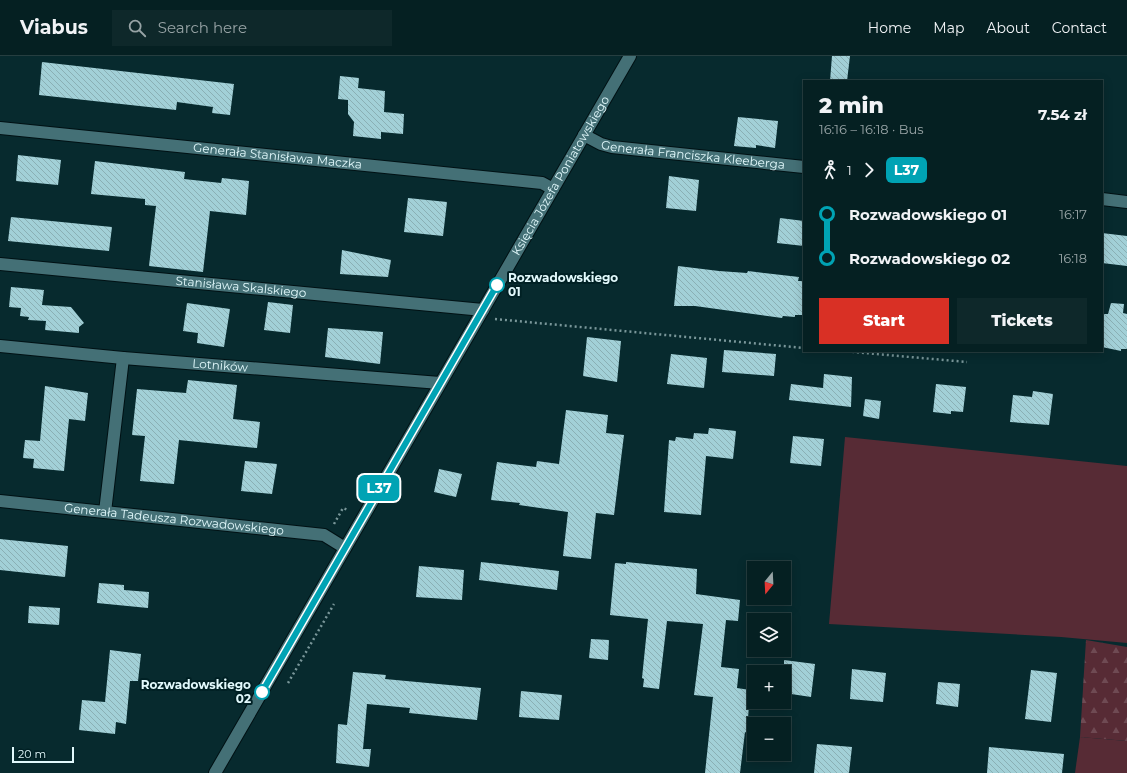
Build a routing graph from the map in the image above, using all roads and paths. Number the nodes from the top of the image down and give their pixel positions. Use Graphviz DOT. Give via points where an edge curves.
graph roads {
  1 [pos="630,56"];
  2 [pos="0,128"];
  3 [pos="584,135"];
  4 [pos="803,167"];
  5 [pos="553,188"];
  6 [pos="1103,199"];
  7 [pos="1127,202"];
  8 [pos="0,264"];
  9 [pos="481,313"];
  10 [pos="0,346"];
  11 [pos="803,348"];
  12 [pos="853,352"];
  13 [pos="123,358"];
  14 [pos="967,362"];
  15 [pos="440,383"];
  16 [pos="0,501"];
  17 [pos="348,510"];
  18 [pos="105,512"];
  19 [pos="324,536"];
  20 [pos="345,548"];
  21 [pos="215,773"];
  1 -- 3 [label="street, Księcia Józefa Poniatowskiego"];
  2 -- 5 [label="street, Generała Stanisława Maczka" via="542,183"];
  3 -- 4 [label="street, Generała Franciszka Kleeberga" via="612,147"];
  3 -- 5 [label="street, Księcia Józefa Poniatowskiego"];
  5 -- 9 [label="street, Księcia Józefa Poniatowskiego"];
  6 -- 7 [label="street"];
  8 -- 9 [label="street, Stanisława Skalskiego"];
  9 -- 11 [label="path"];
  9 -- 15 [label="street, Księcia Józefa Poniatowskiego"];
  10 -- 13 [label="street, Lotników"];
  12 -- 14 [label="path"];
  13 -- 15 [label="street, Lotników"];
  13 -- 18 [label="street"];
  15 -- 20 [label="street, Księcia Józefa Poniatowskiego"];
  16 -- 18 [label="street, Generała Tadeusza Rozwadowskiego"];
  17 -- 19 [label="path" via="343,508"];
  18 -- 19 [label="street, Generała Tadeusza Rozwadowskiego"];
  19 -- 20 [label="street, Generała Tadeusza Rozwadowskiego"];
  20 -- 21 [label="street, Księcia Józefa Poniatowskiego"];
}
